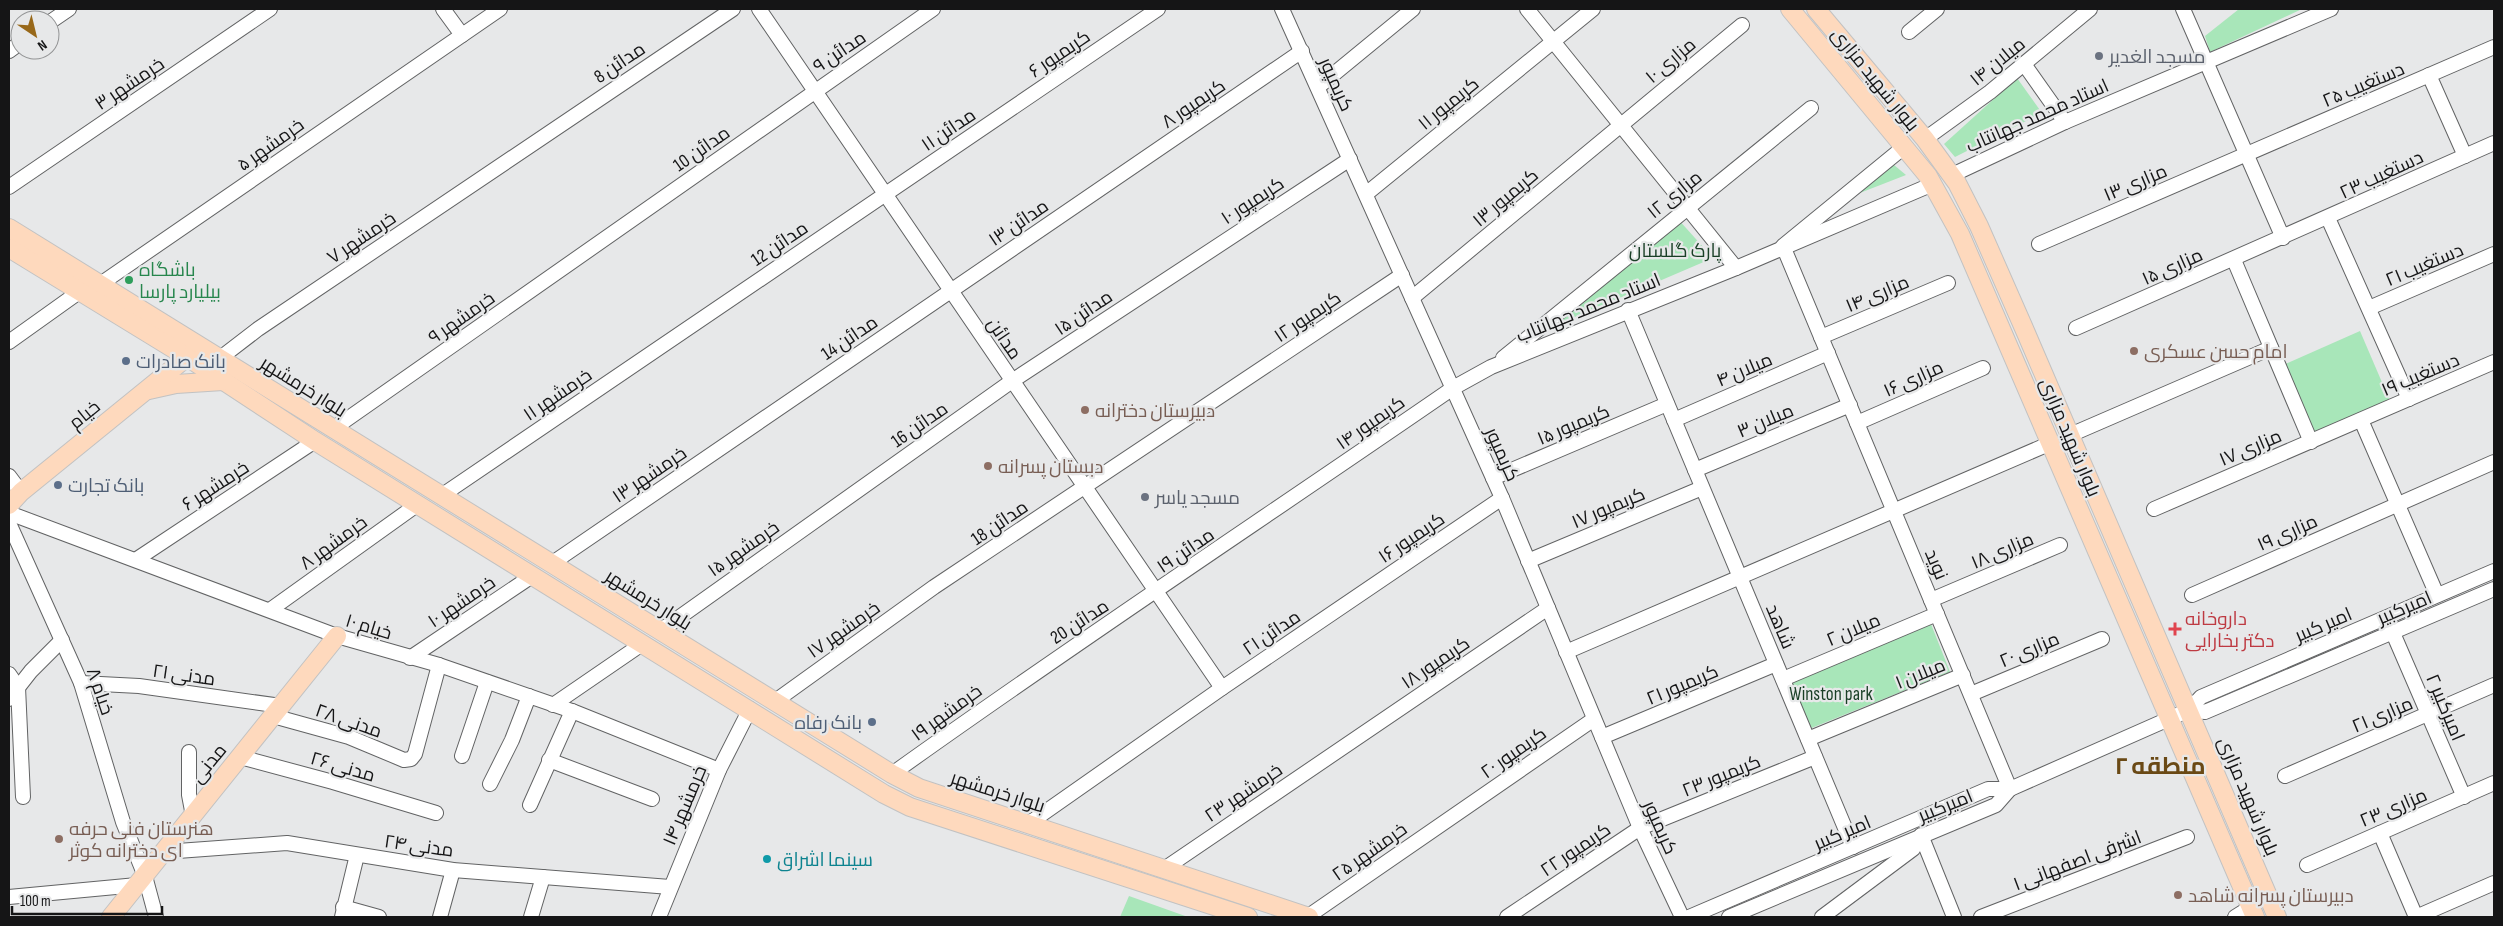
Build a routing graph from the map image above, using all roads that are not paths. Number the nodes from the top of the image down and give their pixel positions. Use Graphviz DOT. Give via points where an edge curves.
graph roads {
  1 [pos="270,9"];
  2 [pos="443,9"];
  3 [pos="500,9"];
  4 [pos="733,9"];
  5 [pos="759,9"];
  6 [pos="934,9"];
  7 [pos="1158,9"];
  8 [pos="1282,9"];
  9 [pos="1413,9"];
  10 [pos="1527,9"];
  11 [pos="1593,9"];
  12 [pos="1790,9"];
  13 [pos="1816,9"];
  14 [pos="1937,9"];
  15 [pos="2090,9"];
  16 [pos="2183,9"];
  17 [pos="2331,9"];
  18 [pos="1742,25"];
  19 [pos="1909,32"];
  20 [pos="462,35"];
  21 [pos="1554,41"];
  22 [pos="2494,47"];
  23 [pos="1302,51"];
  24 [pos="2207,62"];
  25 [pos="2024,64"];
  26 [pos="2429,75"];
  27 [pos="1318,87"];
  28 [pos="814,90"];
  29 [pos="1031,95"];
  30 [pos="1811,108"];
  31 [pos="2065,122"];
  32 [pos="1621,125"];
  33 [pos="1925,139"];
  34 [pos="2494,143"];
  35 [pos="525,147"];
  36 [pos="1904,147"];
  37 [pos="2246,154"];
  38 [pos="2465,156"];
  39 [pos="1350,159"];
  40 [pos="1952,175"];
  41 [pos="1933,184"];
  42 [pos="1106,185"];
  43 [pos="9,187"];
  44 [pos="885,194"];
  45 [pos="1366,194"];
  46 [pos="1687,207"];
  47 [pos="2328,218"];
  48 [pos="9,228"];
  49 [pos="610,236"];
  50 [pos="2283,238"];
  51 [pos="2039,244"];
  52 [pos="1783,246"];
  53 [pos="9,248"];
  54 [pos="2494,254"];
  55 [pos="2234,260"];
  56 [pos="1736,268"];
  57 [pos="1175,273"];
  58 [pos="1402,274"];
  59 [pos="1948,283"];
  60 [pos="99,284"];
  61 [pos="951,290"];
  62 [pos="79,292"];
  63 [pos="1412,298"];
  64 [pos="2369,308"];
  65 [pos="1628,310"];
  66 [pos="694,324"];
  67 [pos="2076,328"];
  68 [pos="2026,333"];
  69 [pos="1822,337"];
  70 [pos="9,342"];
  71 [pos="2007,342"];
  72 [pos="2271,348"];
  73 [pos="1828,353"];
  74 [pos="187,357"];
  75 [pos="219,359"];
  76 [pos="2494,362"];
  77 [pos="1491,367"];
  78 [pos="1983,368"];
  79 [pos="223,381"];
  80 [pos="1012,381"];
  81 [pos="1453,388"];
  82 [pos="146,391"];
  83 [pos="2409,399"];
  84 [pos="1667,404"];
  85 [pos="1850,405"];
  86 [pos="769,415"];
  87 [pos="1674,420"];
  88 [pos="2361,420"];
  89 [pos="1857,423"];
  90 [pos="333,429"];
  91 [pos="2070,435"];
  92 [pos="315,441"];
  93 [pos="2311,442"];
  94 [pos="2051,443"];
  95 [pos="2494,462"];
  96 [pos="1695,470"];
  97 [pos="9,476"];
  98 [pos="1493,478"];
  99 [pos="1309,487"];
  100 [pos="1084,488"];
  101 [pos="1702,488"];
  102 [pos="21,492"];
  103 [pos="441,496"];
  104 [pos="848,496"];
  105 [pos="1502,498"];
  106 [pos="418,504"];
  107 [pos="2398,504"];
  108 [pos="9,505"];
  109 [pos="2154,509"];
  110 [pos="1894,511"];
  111 [pos="9,513"];
  112 [pos="9,523"];
  113 [pos="487,524"];
  114 [pos="472,538"];
  115 [pos="2060,545"];
  116 [pos="136,559"];
  117 [pos="1528,561"];
  118 [pos="550,564"];
  119 [pos="2494,571"];
  120 [pos="532,576"];
  121 [pos="1740,578"];
  122 [pos="934,587"];
  123 [pos="2494,589"];
  124 [pos="1156,592"];
  125 [pos="2192,595"];
  126 [pos="2437,596"];
  127 [pos="1931,600"];
  128 [pos="1341,607"];
  129 [pos="1548,608"];
  130 [pos="270,610"];
  131 [pos="1937,614"];
  132 [pos="660,631"];
  133 [pos="2393,632"];
  134 [pos="337,636"];
  135 [pos="2102,638"];
  136 [pos="62,640"];
  137 [pos="642,644"];
  138 [pos="1566,652"];
  139 [pos="410,658"];
  140 [pos="1776,664"];
  141 [pos="439,665"];
  142 [pos="9,674"];
  143 [pos="1963,675"];
  144 [pos="1783,679"];
  145 [pos="1022,680"];
  146 [pos="487,682"];
  147 [pos="81,683"];
  148 [pos="2494,686"];
  149 [pos="1222,688"];
  150 [pos="14,690"];
  151 [pos="1970,694"];
  152 [pos="529,696"];
  153 [pos="9,698"];
  154 [pos="774,702"];
  155 [pos="553,705"];
  156 [pos="750,709"];
  157 [pos="2189,710"];
  158 [pos="277,711"];
  159 [pos="572,712"];
  160 [pos="2428,714"];
  161 [pos="1594,719"];
  162 [pos="2170,719"];
  163 [pos="1602,738"];
  164 [pos="1808,739"];
  165 [pos="1344,747"];
  166 [pos="189,752"];
  167 [pos="462,756"];
  168 [pos="240,757"];
  169 [pos="1816,757"];
  170 [pos="549,760"];
  171 [pos="719,770"];
  172 [pos="892,774"];
  173 [pos="2285,776"];
  174 [pos="490,784"];
  175 [pos="2494,784"];
  176 [pos="2010,789"];
  177 [pos="23,796"];
  178 [pos="2464,797"];
  179 [pos="652,800"];
  180 [pos="530,805"];
  181 [pos="436,813"];
  182 [pos="193,816"];
  183 [pos="1453,816"];
  184 [pos="1028,824"];
  185 [pos="1640,828"];
  186 [pos="2380,833"];
  187 [pos="1921,835"];
  188 [pos="2187,837"];
  189 [pos="1853,847"];
  190 [pos="164,852"];
  191 [pos="356,855"];
  192 [pos="2307,865"];
  193 [pos="1164,869"];
  194 [pos="454,870"];
  195 [pos="544,877"];
  196 [pos="141,881"];
  197 [pos="2494,883"];
  198 [pos="670,888"];
  199 [pos="1242,895"];
  200 [pos="9,897"];
  201 [pos="342,912"];
  202 [pos="2253,912"];
  203 [pos="1242,915"];
  204 [pos="111,917"];
  205 [pos="156,917"];
  206 [pos="379,917"];
  207 [pos="440,917"];
  208 [pos="531,917"];
  209 [pos="659,917"];
  210 [pos="1308,917"];
  211 [pos="1508,917"];
  212 [pos="1682,917"];
  213 [pos="1689,917"];
  214 [pos="1729,917"];
  215 [pos="1822,917"];
  216 [pos="1954,917"];
  217 [pos="1981,917"];
  218 [pos="2235,917"];
  219 [pos="2277,917"];
  220 [pos="2416,917"];
  1 -- 43 [label="street, خرمشهر ۳"];
  2 -- 20 [label="street"];
  3 -- 20 [label="street, خرمشهر ۵"];
  4 -- 35 [label="street, مدائن 8"];
  5 -- 28 [label="street, مدائن"];
  6 -- 28 [label="street, مدائن ۹"];
  7 -- 29 [label="street, کریمپور ۶"];
  8 -- 23 [label="street, کریمپور"];
  9 -- 27 [label="street"];
  10 -- 21 [label="street"];
  11 -- 21 [label="street, کریمپور ۱۱"];
  12 -- 36 [label="main road, بلوار شهید مزاری"];
  13 -- 33 [label="main road, بلوار شهید مزاری"];
  14 -- 19 [label="street"];
  15 -- 25 [label="street, میلان ۱۴"];
  16 -- 24 [label="street"];
  17 -- 24 [label="street, استاد محمد جهانتاب"];
  18 -- 32 [label="street, مزاری ۱۰"];
  20 -- 60 [label="street, خرمشهر ۵"];
  21 -- 32 [label="street"];
  21 -- 45 [label="street, کریمپور ۱۱"];
  22 -- 26 [label="street, دستغیب ۲۵"];
  23 -- 27 [label="street, کریمپور"];
  23 -- 42 [label="street, کریمپور ۸"];
  24 -- 31 [label="street, استاد محمد جهانتاب"];
  24 -- 37 [label="street"];
  25 -- 31 [label="street"];
  25 -- 33 [label="street, میلان ۱۴"];
  26 -- 37 [label="street, دستغیب ۲۵"];
  26 -- 38 [label="street"];
  27 -- 39 [label="street, کریمپور"];
  28 -- 44 [label="street, مدائن"];
  28 -- 49 [label="street, مدائن 10"];
  29 -- 44 [label="street, مدائن ۱۱"];
  30 -- 46 [label="street, مزاری ۱۲"];
  31 -- 40 [label="street, استاد محمد جهانتاب"];
  32 -- 46 [label="street"];
  32 -- 63 [label="street, کریمپور ۱۳"];
  33 -- 40 [label="main road, بلوار شهید مزاری"];
  34 -- 38 [label="street, دستغیب ۲۳"];
  35 -- 75 [label="street, خرمشهر ۷"];
  36 -- 41 [label="main road, بلوار شهید مزاری"];
  36 -- 52 [label="street"];
  37 -- 50 [label="street"];
  37 -- 51 [label="street, مزاری ۱۳"];
  38 -- 47 [label="street, دستغیب ۲۳"];
  39 -- 45 [label="street, کریمپور"];
  39 -- 57 [label="street, کریمپور ۱۰"];
  40 -- 68 [label="main road, بلوار شهید مزاری" via="1979,226"];
  41 -- 52 [label="street, استاد محمد جهانتاب"];
  41 -- 71 [label="main road, بلوار شهید مزاری" via="1960,234"];
  42 -- 61 [label="street, مدائن ۱۳"];
  44 -- 61 [label="street, مدائن"];
  44 -- 66 [label="street, مدائن 12"];
  45 -- 58 [label="street, کریمپور"];
  46 -- 56 [label="street"];
  46 -- 77 [label="street, مزاری ۱۲"];
  47 -- 50 [label="street, دستغیب ۲۳"];
  47 -- 64 [label="street"];
  48 -- 60 [label="main road, بلوار خرمشهر"];
  49 -- 90 [label="street, خرمشهر ۹"];
  50 -- 55 [label="street, مزاری ۱۵"];
  52 -- 56 [label="street, استاد محمد جهانتاب"];
  52 -- 69 [label="street, نوید"];
  53 -- 62 [label="main road, بلوار خرمشهر"];
  54 -- 64 [label="street, دستغیب ۲۱"];
  55 -- 67 [label="street, مزاری ۱۵"];
  55 -- 72 [label="street"];
  56 -- 65 [label="street, استاد محمد جهانتاب"];
  57 -- 80 [label="street, مدائن ۱۵"];
  58 -- 63 [label="street, کریمپور"];
  58 -- 100 [label="street, کریمپور ۱۲"];
  59 -- 69 [label="street, مزاری ۱۴"];
  60 -- 75 [label="main road, بلوار خرمشهر"];
  61 -- 80 [label="street, مدائن"];
  61 -- 86 [label="street, مدائن 14"];
  62 -- 70 [label="street"];
  62 -- 74 [label="main road, بلوار خرمشهر"];
  63 -- 81 [label="street, کریمپور"];
  64 -- 83 [label="street"];
  65 -- 77 [label="street, استاد محمد جهانتاب"];
  65 -- 84 [label="street, شاهد"];
  66 -- 103 [label="street, خرمشهر ۱۱"];
  68 -- 71 [label="main road"];
  68 -- 91 [label="main road, بلوار شهید مزاری"];
  69 -- 73 [label="street, نوید"];
  71 -- 94 [label="main road, بلوار شهید مزاری"];
  72 -- 91 [label="street"];
  72 -- 93 [label="street"];
  73 -- 85 [label="street, نوید"];
  73 -- 87 [label="street, میلان ۴"];
  74 -- 79 [label="main road, بلوار خرمشهر"];
  74 -- 82 [label="main road, خیام"];
  75 -- 90 [label="main road, بلوار خرمشهر"];
  76 -- 83 [label="street, دستغیب ۱۹"];
  77 -- 81 [label="street, استاد محمد جهانتاب"];
  78 -- 89 [label="street, مزاری ۱۶"];
  79 -- 82 [label="main road" via="176,384"];
  79 -- 92 [label="main road, بلوار خرمشهر"];
  80 -- 100 [label="street, مدائن"];
  80 -- 104 [label="street, مدائن 16"];
  81 -- 98 [label="street, کریمپور"];
  81 -- 99 [label="street, کریمپور ۱۴"];
  82 -- 102 [label="main road, خیام"];
  83 -- 88 [label="street, دستغیب ۱۹"];
  84 -- 87 [label="street, شاهد"];
  84 -- 98 [label="street, کریمپور ۱۵"];
  85 -- 89 [label="street, نوید"];
  85 -- 96 [label="street, میلان ۳"];
  86 -- 118 [label="street, خرمشهر ۱۳"];
  87 -- 96 [label="street, شاهد"];
  88 -- 93 [label="street, مزاری ۱۷"];
  88 -- 107 [label="street"];
  89 -- 110 [label="street, نوید"];
  90 -- 103 [label="main road, بلوار خرمشهر"];
  91 -- 157 [label="main road, بلوار شهید مزاری"];
  92 -- 106 [label="main road, بلوار خرمشهر"];
  92 -- 116 [label="street, خرمشهر ۶"];
  93 -- 109 [label="street, مزاری ۱۷"];
  94 -- 110 [label="street"];
  94 -- 162 [label="main road, بلوار شهید مزاری"];
  95 -- 107 [label="street, مزاری ۱۹"];
  96 -- 101 [label="street, شاهد"];
  97 -- 102 [label="street"];
  98 -- 105 [label="street, کریمپور"];
  99 -- 124 [label="street, مدائن ۱۹"];
  100 -- 122 [label="street, مدائن 18"];
  100 -- 124 [label="street, مدائن"];
  101 -- 117 [label="street, کریمپور ۱۷"];
  101 -- 121 [label="street, شاهد"];
  102 -- 108 [label="main road, خیام"];
  103 -- 113 [label="main road, بلوار خرمشهر"];
  104 -- 132 [label="street, خرمشهر ۱۵"];
  105 -- 117 [label="street, کریمپور"];
  105 -- 128 [label="street, کریمپور ۱۶"];
  106 -- 114 [label="main road, بلوار خرمشهر"];
  106 -- 130 [label="street, خرمشهر ۸"];
  107 -- 125 [label="street, مزاری ۱۹"];
  107 -- 126 [label="street"];
  110 -- 121 [label="street"];
  110 -- 127 [label="street, نوید"];
  111 -- 116 [label="street, خیام ۱۰"];
  112 -- 136 [label="street, خیام ۸"];
  113 -- 114 [label="main road"];
  113 -- 118 [label="main road, بلوار خرمشهر"];
  114 -- 120 [label="main road, بلوار خرمشهر"];
  115 -- 127 [label="street, مزاری ۱۸"];
  116 -- 130 [label="street, خیام ۱۰"];
  117 -- 129 [label="street, کریمپور"];
  118 -- 132 [label="main road, بلوار خرمشهر"];
  119 -- 126 [label="street, امیر کبیر"];
  120 -- 137 [label="main road, بلوار خرمشهر"];
  120 -- 139 [label="street, خرمشهر ۱۰"];
  121 -- 138 [label="street"];
  121 -- 140 [label="street, شاهد"];
  122 -- 154 [label="street, خرمشهر ۱۷"];
  123 -- 133 [label="street, امیرکبیر"];
  124 -- 145 [label="street, مدائن 20"];
  124 -- 149 [label="street, مدائن"];
  126 -- 157 [label="street, امیر کبیر" via="2201,698"];
  127 -- 131 [label="street, نوید"];
  128 -- 149 [label="street, مدائن ۲۱"];
  129 -- 138 [label="street, کریمپور"];
  129 -- 165 [label="street, کریمپور ۱۸"];
  130 -- 134 [label="street, خیام ۱۰"];
  131 -- 143 [label="street, نوید"];
  131 -- 144 [label="street, میلان ۲"];
  132 -- 154 [label="main road, بلوار خرمشهر"];
  133 -- 157 [label="street, امیرکبیر" via="2205,712"];
  133 -- 160 [label="street, امیرکبیر ۲"];
  134 -- 139 [label="street, خیام ۱۰"];
  134 -- 158 [label="main road, مدنی"];
  135 -- 151 [label="street, مزاری ۲۰"];
  136 -- 147 [label="street, خیام ۸"];
  136 -- 150 [label="street"];
  137 -- 155 [label="street"];
  137 -- 156 [label="main road, بلوار خرمشهر"];
  138 -- 161 [label="street, کریمپور"];
  139 -- 141 [label="street, خیام ۱۰"];
  140 -- 144 [label="street, شاهد"];
  140 -- 163 [label="street, کریمپور ۲۱"];
  141 -- 146 [label="street, خیام ۱۰"];
  141 -- 158 [label="street, مدنی ۲۸" via="411,759 404,760"];
  142 -- 150 [label="street"];
  143 -- 151 [label="street, نوید"];
  143 -- 164 [label="street, میلان ۱"];
  144 -- 164 [label="street, شاهد"];
  145 -- 172 [label="street, خرمشهر ۱۹"];
  146 -- 152 [label="street, خیام ۱۰"];
  146 -- 167 [label="street"];
  147 -- 158 [label="street, مدنی ۲۱" via="138,686"];
  147 -- 196 [label="street, خیام ۸"];
  148 -- 160 [label="street, مزاری ۲۱"];
  149 -- 184 [label="street, مدائن ۲۱"];
  150 -- 153 [label="street"];
  150 -- 177 [label="street"];
  151 -- 176 [label="street, نوید"];
  152 -- 155 [label="street, خیام ۱۰"];
  152 -- 174 [label="street"];
  154 -- 172 [label="main road, بلوار خرمشهر"];
  155 -- 159 [label="street, خیام ۱۰"];
  156 -- 171 [label="street, خرمشهر ۱۴"];
  156 -- 203 [label="main road, بلوار خرمشهر" via="862,781 910,807"];
  157 -- 162 [label="street, امیر کبیر"];
  157 -- 219 [label="main road, بلوار شهید مزاری"];
  158 -- 168 [label="main road, مدنی"];
  159 -- 170 [label="street"];
  159 -- 171 [label="street, خیام ۱۰"];
  160 -- 173 [label="street, مزاری ۲۱"];
  160 -- 178 [label="street, امیرکبیر ۲"];
  161 -- 163 [label="street, کریمپور"];
  161 -- 183 [label="street, کریمپور ۲۰"];
  162 -- 176 [label="street, امیرکبیر"];
  162 -- 202 [label="main road, بلوار شهید مزاری"];
  163 -- 185 [label="street, کریمپور"];
  164 -- 169 [label="street, شاهد"];
  165 -- 193 [label="street, خرمشهر ۲۳"];
  166 -- 182 [label="street" via="189,794"];
  168 -- 181 [label="street, مدنی ۲۶"];
  168 -- 182 [label="main road, مدنی"];
  169 -- 185 [label="street, کریمپور ۲۳"];
  169 -- 189 [label="street, شاهد"];
  170 -- 179 [label="street"];
  170 -- 180 [label="street"];
  171 -- 198 [label="street, خرمشهر ۱۴"];
  172 -- 184 [label="main road, بلوار خرمشهر" via="919,788"];
  175 -- 178 [label="street, مزاری ۲۳"];
  176 -- 187 [label="street, امیرکبیر" via="1996,805"];
  176 -- 189 [label="street, امیر کبیر" via="1988,789"];
  178 -- 186 [label="street, مزاری ۲۳"];
  182 -- 190 [label="main road, مدنی"];
  183 -- 210 [label="street, خرمشهر ۲۵"];
  184 -- 193 [label="main road, بلوار خرمشهر"];
  185 -- 211 [label="street, کریمپور ۲۲"];
  185 -- 212 [label="street, کریمپور"];
  186 -- 192 [label="street, مزاری ۲۳"];
  186 -- 220 [label="street"];
  187 -- 214 [label="street, امیرکبیر"];
  187 -- 215 [label="street" via="1913,849"];
  187 -- 216 [label="street"];
  188 -- 217 [label="street, اشرفی اصفهانی ۱"];
  189 -- 213 [label="street, امیر کبیر"];
  190 -- 191 [label="street, مدنی ۲۴" via="287,843"];
  190 -- 196 [label="main road, مدنی"];
  191 -- 194 [label="street, مدنی ۲۴"];
  191 -- 201 [label="street"];
  193 -- 199 [label="main road, بلوار خرمشهر"];
  194 -- 195 [label="street, مدنی ۲۴"];
  194 -- 207 [label="street"];
  195 -- 198 [label="street, مدنی ۲۴"];
  195 -- 208 [label="street"];
  196 -- 200 [label="street"];
  196 -- 204 [label="main road, مدنی"];
  196 -- 205 [label="street, خیام ۸"];
  197 -- 220 [label="street"];
  198 -- 209 [label="street, خرمشهر ۱۴"];
  199 -- 203 [label="main road"];
  199 -- 210 [label="main road, بلوار خرمشهر"];
  201 -- 206 [label="street"];
  202 -- 218 [label="street"];
}
